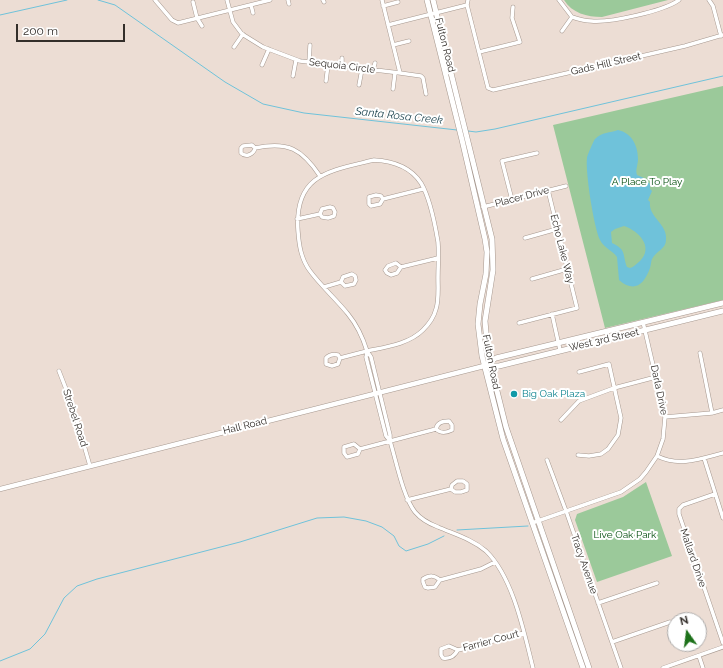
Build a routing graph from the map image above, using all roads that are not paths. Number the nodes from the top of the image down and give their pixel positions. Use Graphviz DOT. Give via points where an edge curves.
graph roads {
  1 [pos="155,0"];
  2 [pos="227,0"];
  3 [pos="270,0"];
  4 [pos="382,0"];
  5 [pos="427,0"];
  6 [pos="433,0"];
  7 [pos="468,0"];
  8 [pos="558,0"];
  9 [pos="679,0"];
  10 [pos="709,0"];
  11 [pos="262,1"];
  12 [pos="193,2"];
  13 [pos="398,2"];
  14 [pos="251,5"];
  15 [pos="467,5"];
  16 [pos="383,6"];
  17 [pos="513,6"];
  18 [pos="229,10"];
  19 [pos="253,13"];
  20 [pos="437,13"];
  21 [pos="430,14"];
  22 [pos="197,18"];
  23 [pos="572,18"];
  24 [pos="388,25"];
  25 [pos="202,26"];
  26 [pos="562,31"];
  27 [pos="244,34"];
  28 [pos="722,36"];
  29 [pos="409,41"];
  30 [pos="310,45"];
  31 [pos="393,45"];
  32 [pos="234,47"];
  33 [pos="269,49"];
  34 [pos="479,52"];
  35 [pos="342,58"];
  36 [pos="296,60"];
  37 [pos="309,62"];
  38 [pos="375,63"];
  39 [pos="262,65"];
  40 [pos="328,65"];
  41 [pos="342,66"];
  42 [pos="362,69"];
  43 [pos="373,70"];
  44 [pos="395,73"];
  45 [pos="400,73"];
  46 [pos="293,76"];
  47 [pos="326,81"];
  48 [pos="359,85"];
  49 [pos="392,89"];
  50 [pos="426,94"];
  51 [pos="465,140"];
  52 [pos="255,148"];
  53 [pos="536,153"];
  54 [pos="320,176"];
  55 [pos="566,186"];
  56 [pos="423,189"];
  57 [pos="548,190"];
  58 [pos="383,198"];
  59 [pos="512,200"];
  60 [pos="484,207"];
  61 [pos="478,208"];
  62 [pos="320,214"];
  63 [pos="297,219"];
  64 [pos="557,230"];
  65 [pos="524,238"];
  66 [pos="438,258"];
  67 [pos="401,267"];
  68 [pos="567,269"];
  69 [pos="532,279"];
  70 [pos="341,282"];
  71 [pos="324,287"];
  72 [pos="723,303"];
  73 [pos="723,311"];
  74 [pos="552,314"];
  75 [pos="643,322"];
  76 [pos="519,323"];
  77 [pos="645,330"];
  78 [pos="559,343"];
  79 [pos="560,350"];
  80 [pos="367,351"];
  81 [pos="700,353"];
  82 [pos="340,358"];
  83 [pos="490,364"];
  84 [pos="484,366"];
  85 [pos="59,371"];
  86 [pos="579,372"];
  87 [pos="656,377"];
  88 [pos="614,388"];
  89 [pos="377,392"];
  90 [pos="723,410"];
  91 [pos="712,413"];
  92 [pos="665,417"];
  93 [pos="561,420"];
  94 [pos="436,429"];
  95 [pos="390,441"];
  96 [pos="360,449"];
  97 [pos="723,453"];
  98 [pos="578,455"];
  99 [pos="656,456"];
  100 [pos="704,458"];
  101 [pos="547,460"];
  102 [pos="90,466"];
  103 [pos="0,489"];
  104 [pos="451,489"];
  105 [pos="715,494"];
  106 [pos="407,500"];
  107 [pos="566,511"];
  108 [pos="723,518"];
  109 [pos="539,521"];
  110 [pos="532,523"];
  111 [pos="495,562"];
  112 [pos="440,580"];
  113 [pos="657,583"];
  114 [pos="598,603"];
  115 [pos="667,623"];
  116 [pos="524,633"];
  117 [pos="612,642"];
  118 [pos="723,643"];
  119 [pos="723,647"];
  120 [pos="458,650"];
  121 [pos="699,656"];
  122 [pos="533,668"];
  123 [pos="583,668"];
  124 [pos="589,668"];
  125 [pos="621,668"];
  126 [pos="663,668"];
  127 [pos="703,668"];
  1 -- 22 [label="street" via="172,20 178,23"];
  2 -- 18 [label="street, Sequoia Circle"];
  3 -- 11 [label="street"];
  4 -- 16 [label="street"];
  5 -- 21 [label="main road, Fulton Road"];
  6 -- 20 [label="main road, Fulton Road"];
  7 -- 15 [label="street"];
  8 -- 23 [label="street"];
  9 -- 23 [label="street" via="673,5 618,19 592,21"];
  10 -- 28 [label="street"];
  11 -- 14 [label="street"];
  12 -- 22 [label="street"];
  13 -- 16 [label="street"];
  14 -- 18 [label="street"];
  14 -- 19 [label="street"];
  15 -- 20 [label="street"];
  15 -- 34 [label="street"];
  16 -- 24 [label="street"];
  17 -- 34 [label="street" via="512,18 520,42"];
  18 -- 22 [label="street"];
  18 -- 27 [label="street, Sequoia Circle" via="233,22"];
  20 -- 21 [label="street"];
  20 -- 51 [label="main road, Fulton Road" via="463,120"];
  21 -- 24 [label="street"];
  21 -- 51 [label="main road, Fulton Road"];
  22 -- 25 [label="street"];
  23 -- 26 [label="street"];
  24 -- 31 [label="street"];
  27 -- 32 [label="street"];
  27 -- 33 [label="street, Sequoia Circle"];
  28 -- 34 [label="street, Gads Hill Street" via="493,90 488,88"];
  29 -- 31 [label="street"];
  30 -- 37 [label="street"];
  31 -- 45 [label="street"];
  33 -- 36 [label="street, Sequoia Circle"];
  33 -- 39 [label="street"];
  35 -- 41 [label="street"];
  36 -- 37 [label="street, Sequoia Circle"];
  36 -- 46 [label="street"];
  37 -- 40 [label="street, Sequoia Circle"];
  38 -- 43 [label="street"];
  40 -- 41 [label="street, Sequoia Circle"];
  40 -- 47 [label="street"];
  41 -- 42 [label="street, Sequoia Circle"];
  42 -- 43 [label="street, Sequoia Circle"];
  42 -- 48 [label="street"];
  43 -- 44 [label="street, Sequoia Circle"];
  44 -- 45 [label="street, Sequoia Circle"];
  44 -- 49 [label="street"];
  45 -- 50 [label="street, Sequoia Circle" via="421,76"];
  51 -- 60 [label="main road, Fulton Road"];
  51 -- 61 [label="main road, Fulton Road"];
  52 -- 54 [label="street" via="274,145 297,151 310,160"];
  53 -- 59 [label="street" via="502,161"];
  54 -- 56 [label="street" via="374,160 391,162 406,168"];
  54 -- 63 [label="street" via="302,194"];
  55 -- 57 [label="street, Placer Drive"];
  56 -- 58 [label="street"];
  56 -- 66 [label="street" via="428,199 438,242"];
  57 -- 59 [label="street, Placer Drive"];
  57 -- 64 [label="street, Echo Lake Way"];
  59 -- 60 [label="street, Placer Drive"];
  60 -- 61 [label="street, Placer Drive"];
  60 -- 83 [label="main road, Fulton Road" via="493,255 485,321"];
  61 -- 84 [label="main road, Fulton Road" via="487,252 478,324"];
  62 -- 63 [label="street"];
  63 -- 71 [label="street" via="304,261"];
  64 -- 65 [label="street"];
  64 -- 68 [label="street, Echo Lake Way"];
  66 -- 67 [label="street"];
  66 -- 80 [label="street" via="437,303 428,324 413,338 404,342"];
  68 -- 69 [label="street"];
  68 -- 74 [label="street, Echo Lake Way" via="578,308"];
  70 -- 71 [label="street"];
  71 -- 80 [label="street" via="357,326"];
  72 -- 75 [label="main road, West 3rd Street"];
  73 -- 77 [label="main road, West 3rd Street"];
  74 -- 76 [label="street"];
  74 -- 78 [label="street"];
  75 -- 77 [label="street, Darla Drive"];
  75 -- 78 [label="main road, West 3rd Street"];
  77 -- 79 [label="main road, West 3rd Street"];
  77 -- 87 [label="street, Darla Drive"];
  78 -- 79 [label="street"];
  78 -- 83 [label="main road, West 3rd Street" via="497,358"];
  79 -- 83 [label="main road, West 3rd Street" via="498,366"];
  80 -- 82 [label="street"];
  80 -- 89 [label="street" via="371,357"];
  81 -- 91 [label="street"];
  83 -- 84 [label="main road, West 3rd Street"];
  83 -- 109 [label="main road, Fulton Road" via="506,427"];
  84 -- 89 [label="street, Hall Road"];
  84 -- 110 [label="main road, Fulton Road" via="498,421"];
  85 -- 102 [label="street, Strebel Road" via="73,407"];
  86 -- 88 [label="street" via="609,364"];
  87 -- 88 [label="street"];
  87 -- 92 [label="street, Darla Drive"];
  88 -- 93 [label="street" via="579,401"];
  88 -- 98 [label="street" via="621,418 618,435 601,454"];
  89 -- 95 [label="street"];
  89 -- 102 [label="street, Hall Road"];
  90 -- 91 [label="street"];
  91 -- 92 [label="street"];
  92 -- 99 [label="street, Darla Drive" via="663,439"];
  94 -- 94 [label="street" via="443,433 452,430 452,425 449,421 442,422"];
  94 -- 95 [label="street"];
  95 -- 96 [label="street"];
  95 -- 106 [label="street"];
  96 -- 96 [label="street" via="354,444 344,447 344,453 351,457 358,454"];
  97 -- 100 [label="street"];
  99 -- 100 [label="street" via="678,462"];
  99 -- 107 [label="street, Darla Drive" via="646,472 628,488"];
  100 -- 105 [label="street"];
  101 -- 107 [label="street, Tracy Avenue"];
  102 -- 103 [label="street, Hall Road"];
  104 -- 104 [label="street" via="457,493 465,491 467,484 463,480 457,481"];
  104 -- 106 [label="street"];
  105 -- 108 [label="street"];
  105 -- 118 [label="street, Mallard Drive" via="683,505 679,509 679,514"];
  106 -- 111 [label="street" via="415,513 432,524 474,542"];
  107 -- 109 [label="street, Darla Drive"];
  107 -- 114 [label="street, Tracy Avenue"];
  109 -- 110 [label="street, Darla Drive"];
  109 -- 124 [label="main road, Fulton Road"];
  110 -- 123 [label="main road, Fulton Road"];
  111 -- 112 [label="street" via="481,569"];
  111 -- 116 [label="street" via="507,582"];
  112 -- 112 [label="street" via="433,576 425,578 423,582 428,588 435,587"];
  113 -- 114 [label="street"];
  114 -- 117 [label="street, Tracy Avenue"];
  115 -- 117 [label="street"];
  116 -- 120 [label="street, Farrier Court"];
  116 -- 122 [label="street"];
  117 -- 125 [label="street, Tracy Avenue"];
  119 -- 121 [label="street"];
  120 -- 120 [label="street, Farrier Court" via="449,646 441,650 441,655 443,658 451,657"];
  121 -- 126 [label="street"];
  121 -- 127 [label="street"];
}
